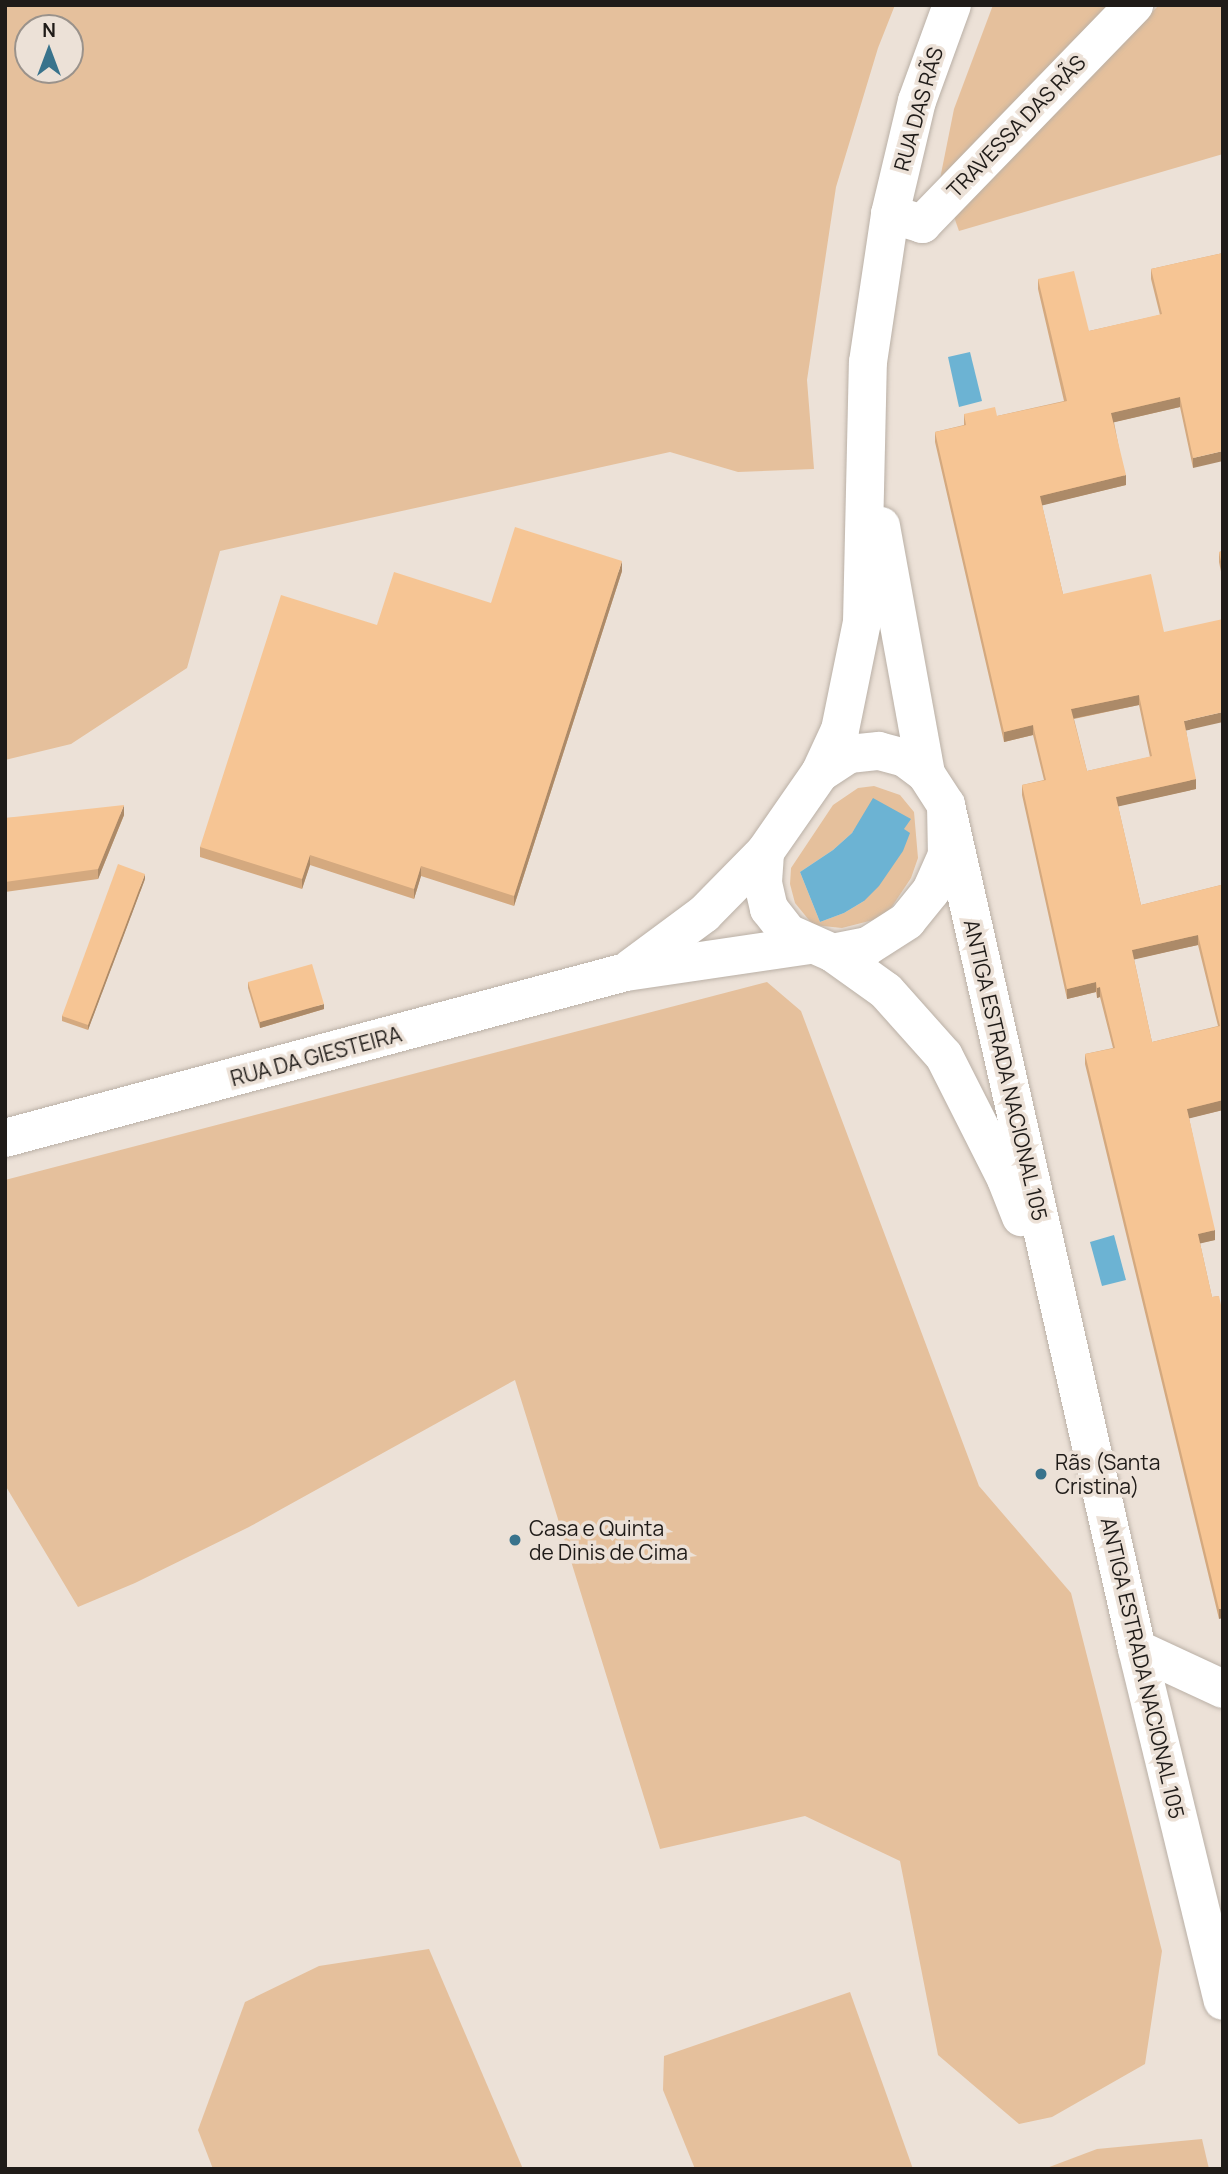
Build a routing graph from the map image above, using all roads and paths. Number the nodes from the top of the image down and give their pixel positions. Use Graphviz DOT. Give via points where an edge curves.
graph roads {
  1 [pos="952,5"];
  2 [pos="1134,5"];
  3 [pos="890,214"];
  4 [pos="867,455"];
  5 [pos="820,773"];
  6 [pos="926,774"];
  7 [pos="946,805"];
  8 [pos="765,852"];
  9 [pos="820,949"];
  10 [pos="626,972"];
  11 [pos="5,1138"];
  12 [pos="1066,1335"];
  13 [pos="1136,1649"];
  14 [pos="1223,1689"];
  15 [pos="1223,2001"];
  1 -- 3 [label="main road, RUA DAS RÃS" via="917,101"];
  2 -- 3 [label="main road, TRAVESSA DAS RÃS" via="922,224"];
  3 -- 4 [label="main road" via="868,362"];
  4 -- 5 [label="main road" via="862,622 840,730"];
  4 -- 6 [label="main road"];
  5 -- 6 [label="main road" via="849,754 878,751 905,758"];
  5 -- 8 [label="main road"];
  6 -- 7 [label="main road"];
  7 -- 9 [label="main road" via="947,855 931,891 907,921 868,946"];
  7 -- 12 [label="main road, ANTIGA ESTRADA NACIONAL 105"];
  8 -- 9 [label="main road" via="763,882 769,909 788,933"];
  8 -- 10 [label="main road" via="704,914"];
  9 -- 10 [label="main road, RUA DA GIESTEIRA"];
  9 -- 12 [label="main road, ANTIGA ESTRADA NACIONAL 105" via="886,990 944,1056 1006,1179"];
  10 -- 11 [label="main road, RUA DA GIESTEIRA"];
  12 -- 13 [label="main road, ANTIGA ESTRADA NACIONAL 105"];
  13 -- 14 [label="main road"];
  13 -- 15 [label="main road, ANTIGA ESTRADA NACIONAL 105"];
}
